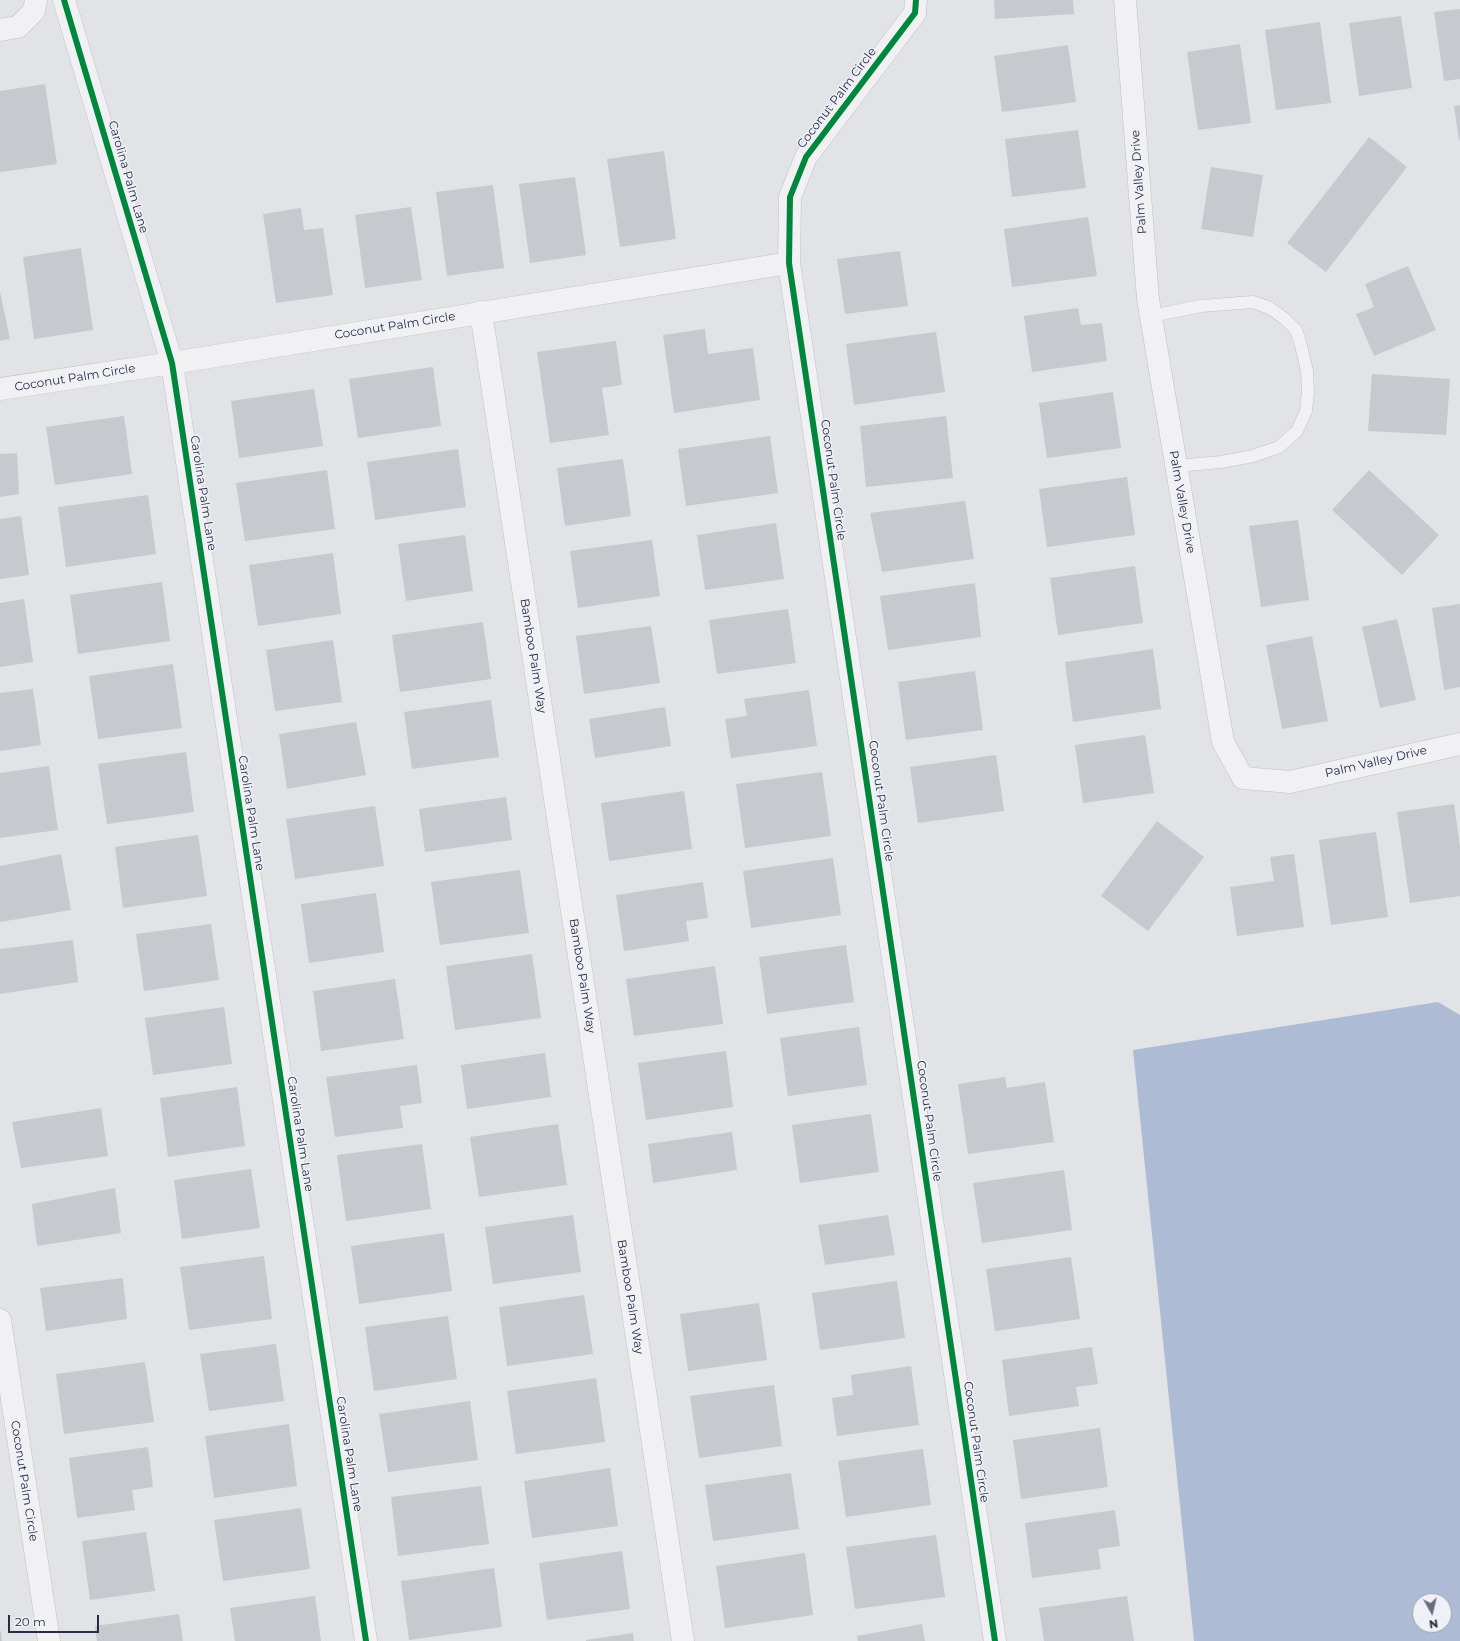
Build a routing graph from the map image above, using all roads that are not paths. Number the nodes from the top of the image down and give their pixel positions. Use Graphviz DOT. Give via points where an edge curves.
graph roads {
  1 [pos="36,0"];
  2 [pos="64,0"];
  3 [pos="916,0"];
  4 [pos="1125,0"];
  5 [pos="0,30"];
  6 [pos="789,262"];
  7 [pos="481,312"];
  8 [pos="1151,316"];
  9 [pos="172,364"];
  10 [pos="0,389"];
  11 [pos="1176,466"];
  12 [pos="1460,744"];
  13 [pos="0,1320"];
  14 [pos="49,1641"];
  15 [pos="366,1641"];
  16 [pos="683,1641"];
  17 [pos="995,1641"];
  1 -- 5 [label="street" via="34,11 18,27"];
  2 -- 9 [label="street, Carolina Palm Lane"];
  3 -- 6 [label="street, Coconut Palm Circle" via="915,13 806,157 790,198"];
  4 -- 8 [label="street, Palm Valley Drive"];
  6 -- 7 [label="street, Coconut Palm Circle"];
  6 -- 17 [label="street, Coconut Palm Circle"];
  7 -- 9 [label="street, Coconut Palm Circle"];
  7 -- 16 [label="street, Bamboo Palm Way"];
  8 -- 11 [label="street, Palm Valley Drive"];
  8 -- 11 [label="lane" via="1202,306 1253,302 1270,308 1296,330 1307,371 1306,411 1297,431 1279,447 1221,462"];
  9 -- 10 [label="street, Coconut Palm Circle"];
  9 -- 15 [label="street, Carolina Palm Lane"];
  11 -- 12 [label="street, Palm Valley Drive" via="1223,742 1243,778 1290,782"];
  13 -- 14 [label="street, Coconut Palm Circle"];
}
